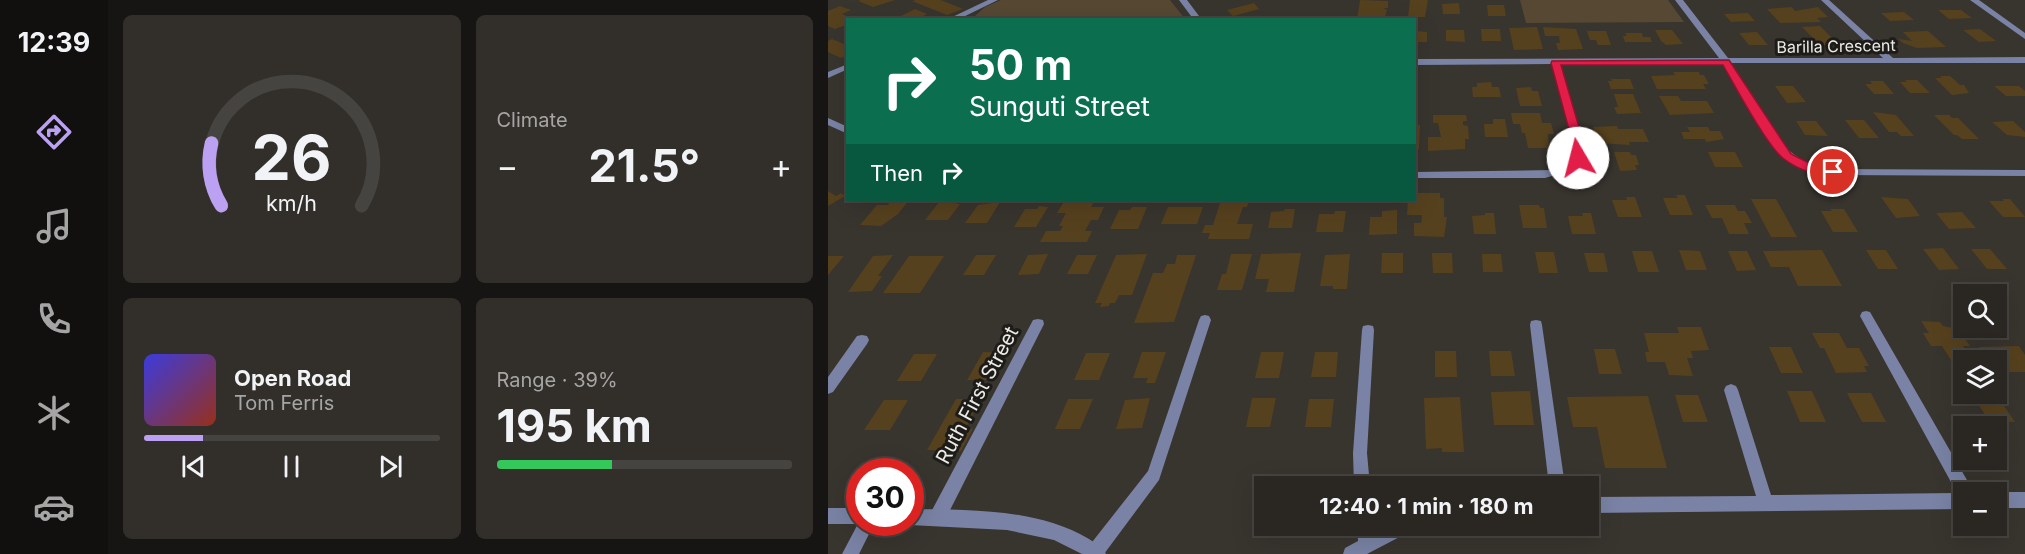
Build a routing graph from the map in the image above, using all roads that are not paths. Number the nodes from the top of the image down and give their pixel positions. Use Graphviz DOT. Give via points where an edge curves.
graph roads {
  1 [pos="993,0"];
  2 [pos="1183,0"];
  3 [pos="1679,0"];
  4 [pos="1825,0"];
  5 [pos="1974,0"];
  6 [pos="954,18"];
  7 [pos="1196,18"];
  8 [pos="2025,37"];
  9 [pos="1890,60"];
  10 [pos="2025,60"];
  11 [pos="1416,62"];
  12 [pos="1726,62"];
  13 [pos="1556,63"];
  14 [pos="846,67"];
  15 [pos="828,75"];
  16 [pos="828,121"];
  17 [pos="846,130"];
  18 [pos="2025,173"];
  19 [pos="1416,175"];
  20 [pos="1866,316"];
  21 [pos="1205,320"];
  22 [pos="1038,324"];
  23 [pos="1536,325"];
  24 [pos="1368,330"];
  25 [pos="862,340"];
  26 [pos="828,388"];
  27 [pos="1731,390"];
  28 [pos="1361,476"];
  29 [pos="1556,476"];
  30 [pos="1959,482"];
  31 [pos="2007,500"];
  32 [pos="2025,500"];
  33 [pos="1953,501"];
  34 [pos="1766,504"];
  35 [pos="1599,506"];
  36 [pos="828,516"];
  37 [pos="846,516"];
  38 [pos="924,518"];
  39 [pos="937,518"];
  40 [pos="860,536"];
  41 [pos="1366,536"];
  42 [pos="1384,536"];
  43 [pos="1366,545"];
  44 [pos="1096,553"];
  45 [pos="850,554"];
  46 [pos="1351,554"];
  1 -- 6 [label="street"];
  2 -- 7 [label="street"];
  3 -- 12 [label="street"];
  4 -- 9 [label="street"];
  5 -- 8 [label="street"];
  9 -- 10 [label="street, Barilla Crescent"];
  9 -- 12 [label="street, Barilla Crescent"];
  11 -- 13 [label="street, Barilla Crescent"];
  12 -- 13 [label="street, Barilla Crescent"];
  12 -- 18 [label="street" via="1778,146 1787,156 1810,168 1833,172"];
  13 -- 19 [label="street" via="1580,148 1571,166 1545,175"];
  14 -- 15 [label="street"];
  16 -- 17 [label="street"];
  20 -- 30 [label="street"];
  21 -- 44 [label="street" via="1154,475"];
  22 -- 39 [label="street, Ruth First Street"];
  23 -- 29 [label="street"];
  24 -- 28 [label="street"];
  25 -- 26 [label="street"];
  27 -- 34 [label="street"];
  31 -- 32 [label="street"];
  33 -- 34 [label="street"];
  34 -- 35 [label="street"];
  36 -- 37 [label="street"];
  38 -- 39 [label="street"];
  39 -- 44 [label="street" via="1018,521 1059,532"];
  40 -- 45 [label="street"];
  41 -- 43 [label="street"];
  42 -- 43 [label="street"];
  43 -- 46 [label="street"];
}
